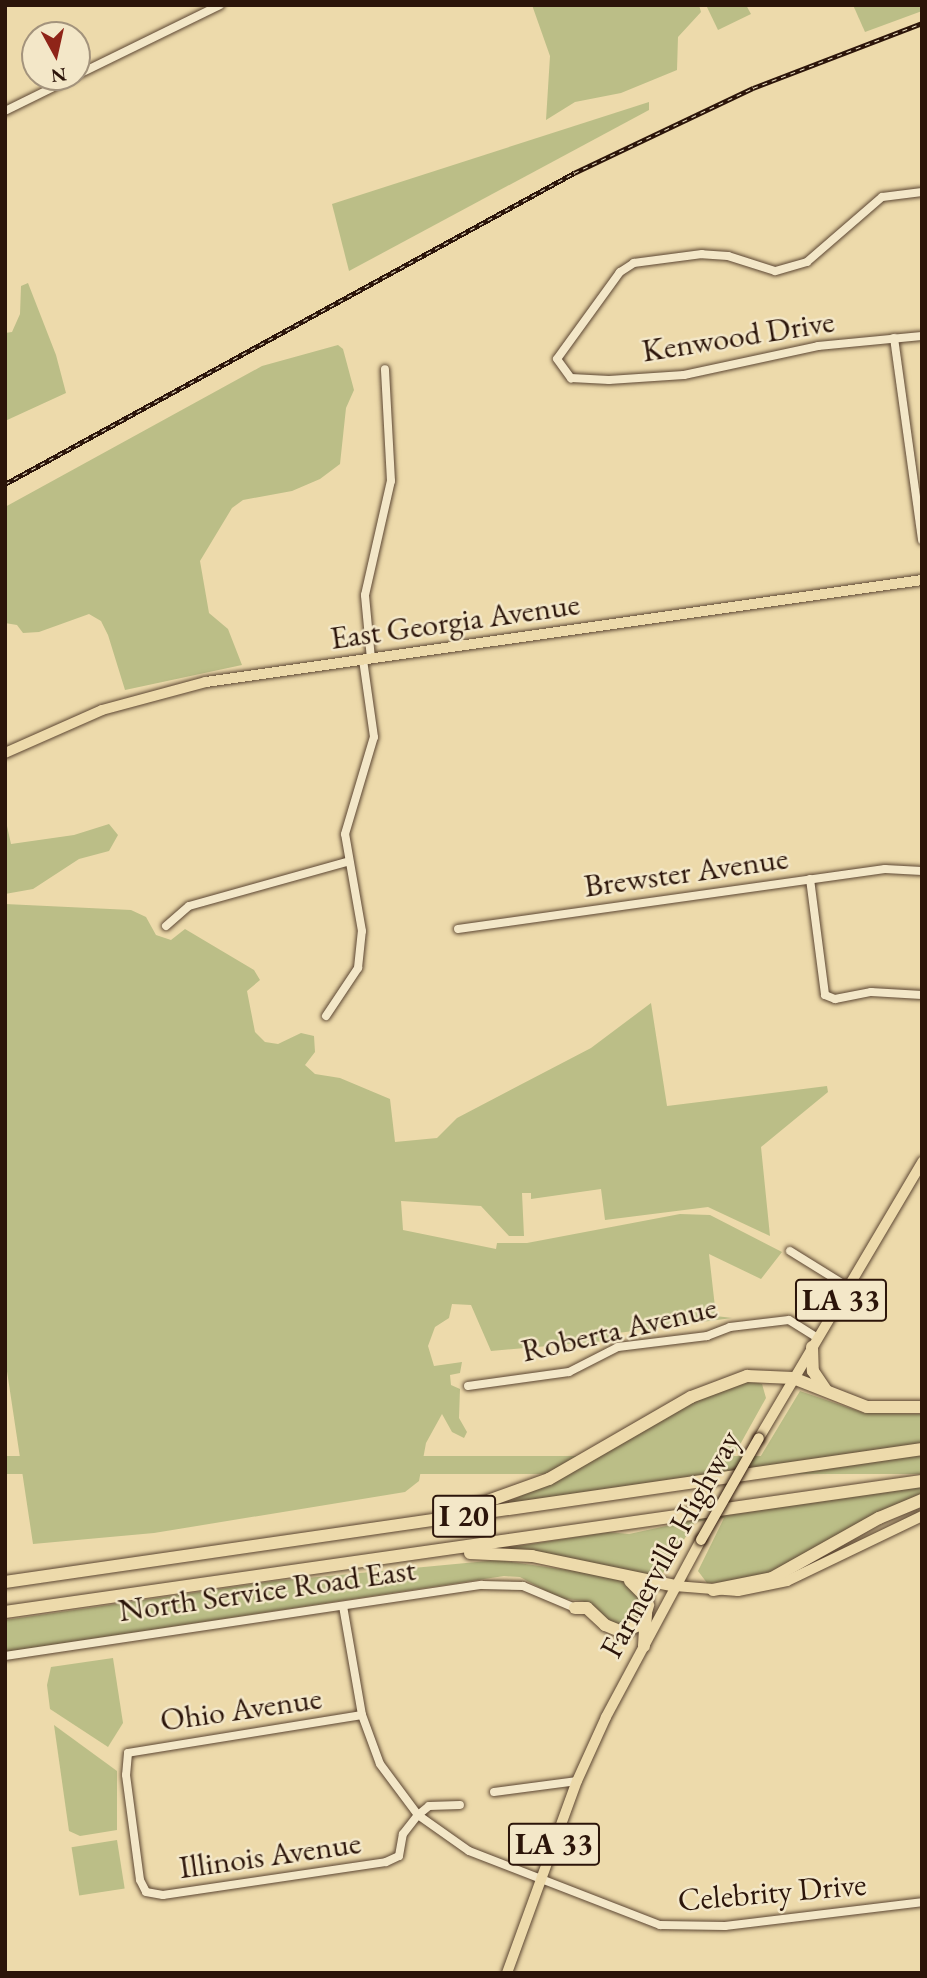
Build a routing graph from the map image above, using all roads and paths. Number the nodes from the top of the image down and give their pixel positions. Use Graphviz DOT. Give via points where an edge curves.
graph roads {
  1 [pos="220,5"];
  2 [pos="91,68"];
  3 [pos="45,91"];
  4 [pos="5,111"];
  5 [pos="922,192"];
  6 [pos="922,336"];
  7 [pos="894,338"];
  8 [pos="384,369"];
  9 [pos="922,540"];
  10 [pos="922,580"];
  11 [pos="367,660"];
  12 [pos="5,753"];
  13 [pos="347,862"];
  14 [pos="922,871"];
  15 [pos="810,879"];
  16 [pos="166,926"];
  17 [pos="458,929"];
  18 [pos="922,995"];
  19 [pos="326,1016"];
  20 [pos="922,1162"];
  21 [pos="790,1251"];
  22 [pos="848,1287"];
  23 [pos="815,1343"];
  24 [pos="793,1378"];
  25 [pos="468,1386"];
  26 [pos="828,1393"];
  27 [pos="921,1407"];
  28 [pos="922,1449"];
  29 [pos="922,1481"];
  30 [pos="922,1500"];
  31 [pos="922,1516"];
  32 [pos="430,1521"];
  33 [pos="354,1562"];
  34 [pos="613,1574"];
  35 [pos="5,1582"];
  36 [pos="675,1586"];
  37 [pos="713,1590"];
  38 [pos="343,1605"];
  39 [pos="648,1605"];
  40 [pos="575,1608"];
  41 [pos="5,1612"];
  42 [pos="645,1646"];
  43 [pos="5,1656"];
  44 [pos="362,1716"];
  45 [pos="577,1781"];
  46 [pos="494,1792"];
  47 [pos="460,1805"];
  48 [pos="418,1815"];
  49 [pos="540,1881"];
  50 [pos="150,1895"];
  51 [pos="922,1902"];
  52 [pos="508,1973"];
  1 -- 2 [label="street"];
  3 -- 4 [label="street"];
  5 -- 7 [label="street, Kenwood Drive" via="881,197 807,262 775,271 728,256 702,254 634,263 620,272 558,353 564,374 588,381 684,375 818,346"];
  6 -- 7 [label="street, Kenwood Drive"];
  7 -- 9 [label="street"];
  8 -- 11 [label="street" via="391,481 365,596"];
  10 -- 11 [label="main road, East Georgia Avenue"];
  11 -- 12 [label="main road, East Georgia Avenue" via="157,693 102,710"];
  11 -- 13 [label="street" via="374,737 349,808"];
  13 -- 16 [label="street" via="189,906"];
  13 -- 19 [label="street" via="362,931 358,968"];
  14 -- 15 [label="street, Brewster Avenue" via="885,869"];
  15 -- 17 [label="street, Brewster Avenue"];
  15 -- 18 [label="street" via="825,995 835,999 871,992"];
  20 -- 22 [label="main road, Farmerville Highway / LA 33"];
  21 -- 22 [label="street"];
  22 -- 23 [label="main road, Farmerville Highway / LA 33"];
  23 -- 24 [label="main road, Farmerville Highway / LA 33"];
  23 -- 25 [label="street, Roberta Avenue" via="789,1320 730,1327 707,1336 618,1347 569,1372"];
  23 -- 26 [label="highway" via="813,1371"];
  24 -- 26 [label="highway"];
  24 -- 32 [label="highway" via="747,1376 708,1388 550,1479"];
  24 -- 36 [label="main road, Farmerville Highway / LA 33, bridge"];
  26 -- 27 [label="highway" via="867,1407"];
  28 -- 32 [label="highway, I 20"];
  29 -- 33 [label="highway, I 20"];
  30 -- 37 [label="highway" via="879,1518 772,1578"];
  31 -- 37 [label="main road" via="787,1581 747,1590"];
  32 -- 35 [label="highway, I 20"];
  33 -- 34 [label="highway" via="496,1552"];
  33 -- 41 [label="highway, I 20"];
  34 -- 36 [label="highway"];
  34 -- 39 [label="highway" via="639,1586"];
  36 -- 37 [label="main road"];
  36 -- 42 [label="main road, Farmerville Highway / LA 33"];
  38 -- 40 [label="street, North Service Road East" via="496,1584 523,1586"];
  38 -- 43 [label="street, North Service Road East"];
  38 -- 44 [label="street, Celebrity Drive"];
  39 -- 40 [label="highway" via="642,1625 622,1632 612,1630 587,1608"];
  39 -- 42 [label="highway"];
  42 -- 45 [label="main road, Farmerville Highway / LA 33"];
  44 -- 48 [label="street, Celebrity Drive" via="386,1775"];
  44 -- 50 [label="street, Ohio Avenue" via="128,1753 126,1775 140,1880"];
  45 -- 46 [label="street"];
  45 -- 49 [label="main road, Farmerville Highway / LA 33"];
  47 -- 48 [label="street" via="429,1806"];
  48 -- 49 [label="street, Celebrity Drive" via="469,1851"];
  48 -- 50 [label="street, Illinois Avenue" via="402,1834 397,1858"];
  49 -- 51 [label="street, Celebrity Drive" via="627,1915 683,1928"];
  49 -- 52 [label="main road, Farmerville Highway / LA 33"];
}
